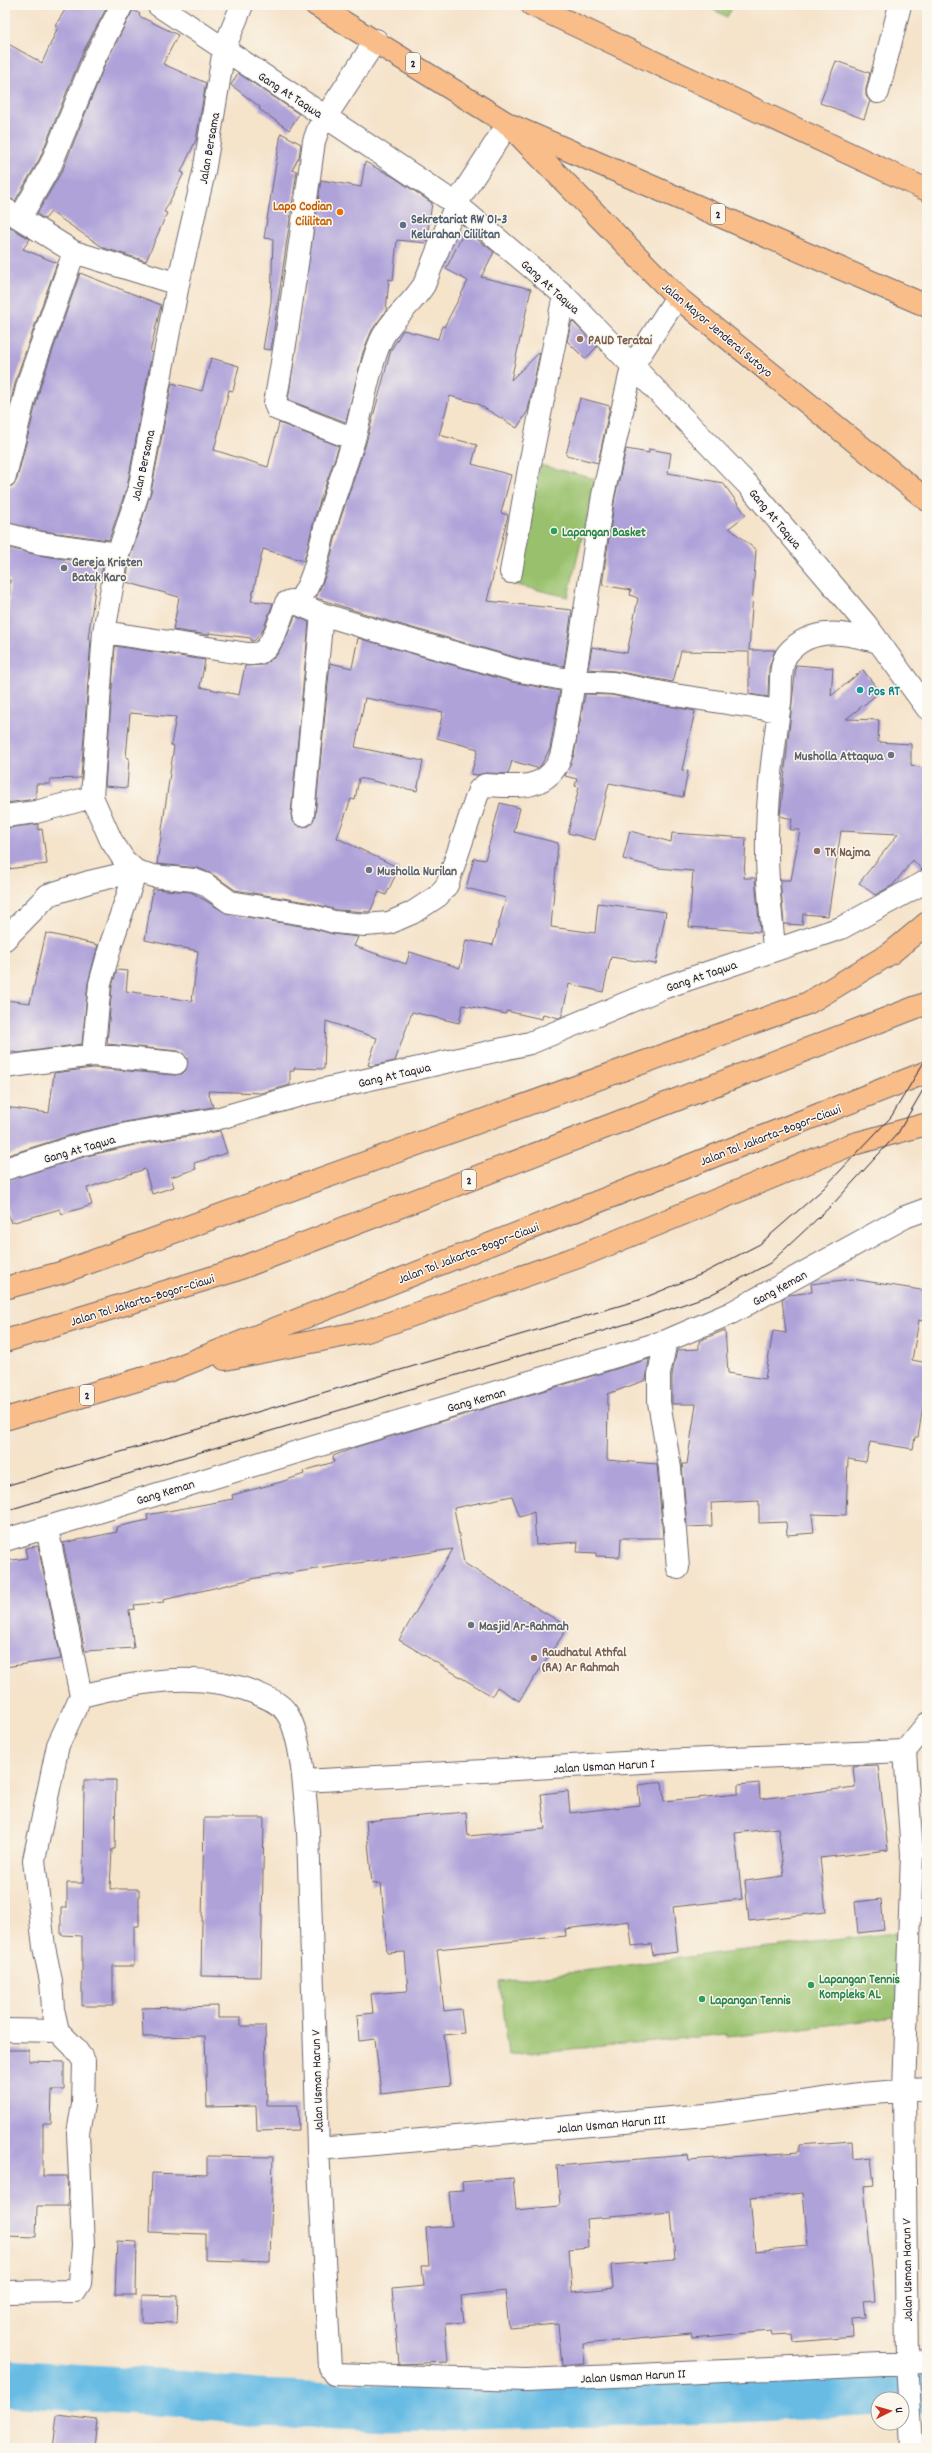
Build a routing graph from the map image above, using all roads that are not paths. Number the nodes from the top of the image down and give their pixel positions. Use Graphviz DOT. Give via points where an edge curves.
graph roads {
  1 [pos="122,5"];
  2 [pos="158,5"];
  3 [pos="242,5"];
  4 [pos="316,5"];
  5 [pos="532,5"];
  6 [pos="900,5"];
  7 [pos="376,40"];
  8 [pos="224,49"];
  9 [pos="878,92"];
  10 [pos="326,117"];
  11 [pos="508,124"];
  12 [pos="927,190"];
  13 [pos="456,204"];
  14 [pos="12,213"];
  15 [pos="74,252"];
  16 [pos="178,284"];
  17 [pos="564,295"];
  18 [pos="677,297"];
  19 [pos="927,306"];
  20 [pos="632,367"];
  21 [pos="354,439"];
  22 [pos="5,476"];
  23 [pos="927,500"];
  24 [pos="5,534"];
  25 [pos="118,554"];
  26 [pos="511,572"];
  27 [pos="298,604"];
  28 [pos="322,614"];
  29 [pos="104,632"];
  30 [pos="878,642"];
  31 [pos="574,681"];
  32 [pos="927,708"];
  33 [pos="779,711"];
  34 [pos="92,797"];
  35 [pos="303,815"];
  36 [pos="5,816"];
  37 [pos="136,871"];
  38 [pos="927,881"];
  39 [pos="927,923"];
  40 [pos="5,939"];
  41 [pos="774,950"];
  42 [pos="927,1003"];
  43 [pos="93,1055"];
  44 [pos="176,1063"];
  45 [pos="5,1067"];
  46 [pos="927,1072"];
  47 [pos="927,1124"];
  48 [pos="5,1169"];
  49 [pos="927,1209"];
  50 [pos="5,1288"];
  51 [pos="5,1341"];
  52 [pos="666,1341"];
  53 [pos="168,1370"];
  54 [pos="5,1419"];
  55 [pos="47,1528"];
  56 [pos="5,1540"];
  57 [pos="678,1568"];
  58 [pos="81,1696"];
  59 [pos="927,1724"];
  60 [pos="905,1751"];
  61 [pos="304,1781"];
  62 [pos="919,1854"];
  63 [pos="5,2030"];
  64 [pos="58,2031"];
  65 [pos="927,2088"];
  66 [pos="904,2091"];
  67 [pos="318,2149"];
  68 [pos="5,2292"];
  69 [pos="914,2366"];
  70 [pos="338,2376"];
  71 [pos="912,2448"];
  1 -- 14 [label="street" via="95,57 51,164"];
  2 -- 8 [label="street, Gang At Taqwa"];
  3 -- 8 [label="street, Jalan Bersama"];
  4 -- 7 [label="highway, Jalan Mayor Jenderal Sutoyo / 2"];
  5 -- 12 [label="highway"];
  6 -- 9 [label="street"];
  7 -- 10 [label="street"];
  7 -- 11 [label="highway, Jalan Mayor Jenderal Sutoyo / 2"];
  8 -- 10 [label="street, Gang At Taqwa"];
  8 -- 16 [label="street, Jalan Bersama" via="204,172"];
  10 -- 13 [label="street, Gang At Taqwa"];
  10 -- 21 [label="street" via="314,141 290,320 275,403 276,409 283,413"];
  11 -- 13 [label="street"];
  11 -- 18 [label="highway, Jalan Mayor Jenderal Sutoyo"];
  11 -- 19 [label="highway, Jalan Mayor Jenderal Sutoyo / 2"];
  13 -- 17 [label="street, Gang At Taqwa"];
  13 -- 21 [label="street" via="424,285 386,329 378,346"];
  14 -- 15 [label="street"];
  15 -- 16 [label="street"];
  15 -- 22 [label="street" via="29,380"];
  16 -- 25 [label="street, Jalan Bersama" via="139,490"];
  17 -- 20 [label="street, Gang At Taqwa"];
  17 -- 26 [label="street"];
  18 -- 20 [label="street"];
  18 -- 23 [label="highway, Jalan Mayor Jenderal Sutoyo"];
  20 -- 30 [label="street, Gang At Taqwa" via="749,486 866,623"];
  20 -- 31 [label="street" via="603,495"];
  21 -- 27 [label="street" via="316,564 306,593"];
  24 -- 25 [label="street" via="40,543"];
  25 -- 29 [label="street, Jalan Bersama"];
  27 -- 28 [label="street"];
  27 -- 29 [label="street" via="286,602 280,622 265,650 258,654"];
  28 -- 31 [label="street" via="462,657"];
  28 -- 35 [label="street"];
  29 -- 34 [label="street, Jalan Bersama"];
  30 -- 32 [label="street, Gang At Taqwa"];
  30 -- 33 [label="street" via="849,633 828,632 795,647 784,660"];
  31 -- 33 [label="street" via="613,683"];
  31 -- 37 [label="street" via="565,738 557,765 541,780 524,787 485,785 478,790 447,885 438,896 412,913 380,924 334,922 310,915 230,902 205,884 194,880 153,876"];
  33 -- 41 [label="street" via="771,754 767,848"];
  34 -- 36 [label="street" via="36,812"];
  34 -- 37 [label="street, Jalan Bersama" via="111,840 124,860"];
  37 -- 40 [label="street" via="48,895"];
  37 -- 43 [label="street" via="100,984"];
  38 -- 41 [label="street, Gang At Taqwa" via="841,928"];
  39 -- 50 [label="highway" via="891,952 808,1002 60,1274"];
  41 -- 48 [label="street, Gang At Taqwa" via="665,987 530,1043 308,1093 216,1119 84,1144"];
  42 -- 51 [label="highway, Jalan Tol Jakarta–Bogor–Ciawi / 2" via="233,1271"];
  43 -- 44 [label="street"];
  43 -- 45 [label="street"];
  46 -- 53 [label="highway, Jalan Tol Jakarta–Bogor–Ciawi / 2"];
  47 -- 53 [label="highway" via="850,1145 578,1257 367,1331"];
  49 -- 52 [label="street, Gang Keman" via="905,1217 731,1313"];
  52 -- 55 [label="street, Gang Keman"];
  52 -- 57 [label="street" via="659,1374 660,1402 670,1468"];
  53 -- 54 [label="highway, Jalan Tol Jakarta–Bogor–Ciawi / 2"];
  55 -- 56 [label="street, Gang Keman"];
  55 -- 58 [label="street"];
  58 -- 61 [label="street, Jalan Usman Harun V" via="123,1686 161,1681 210,1680 242,1688 273,1700 287,1713 295,1736"];
  58 -- 64 [label="street" via="58,1745 34,1860 44,1947"];
  59 -- 60 [label="street"];
  60 -- 61 [label="street, Jalan Usman Harun I" via="660,1761"];
  60 -- 62 [label="street, Jalan Usman Harun V"];
  61 -- 67 [label="street, Jalan Usman Harun V" via="308,1831"];
  62 -- 66 [label="street, Jalan Usman Harun V"];
  63 -- 64 [label="street"];
  64 -- 68 [label="street" via="84,2061 83,2105 78,2132 83,2246 80,2283 75,2291"];
  65 -- 66 [label="street, Jalan Usman Harun III"];
  66 -- 67 [label="street, Jalan Usman Harun III" via="860,2094 716,2114"];
  66 -- 69 [label="street, Jalan Usman Harun V"];
  67 -- 70 [label="street, Jalan Usman Harun V" via="330,2368"];
  69 -- 70 [label="street, Jalan Usman Harun II" via="526,2380"];
  69 -- 71 [label="street, Jalan Usman Harun V" via="910,2410"];
}
